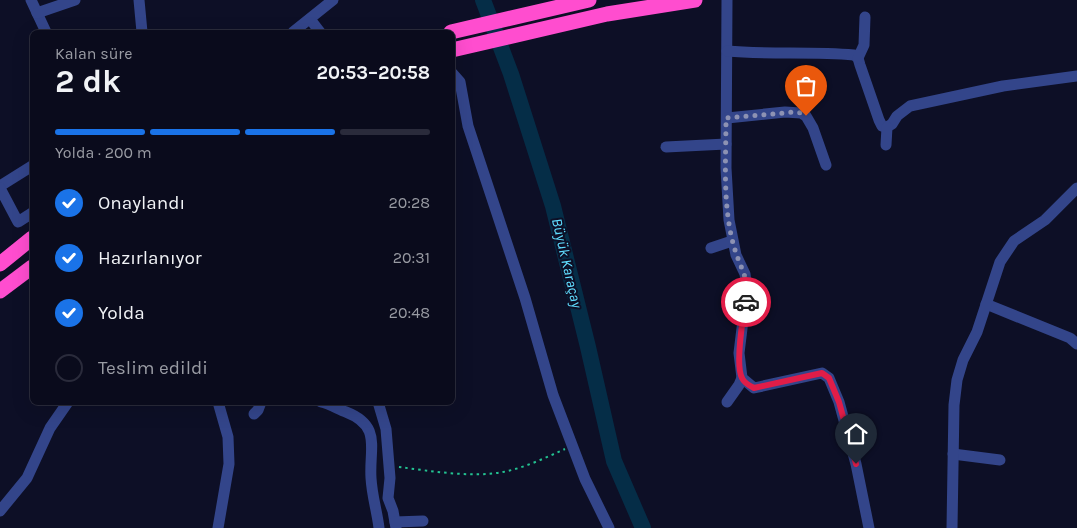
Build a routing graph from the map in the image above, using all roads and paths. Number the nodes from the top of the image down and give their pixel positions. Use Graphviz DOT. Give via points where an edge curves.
graph roads {
  1 [pos="31,0"];
  2 [pos="75,0"];
  3 [pos="139,0"];
  4 [pos="333,0"];
  5 [pos="584,0"];
  6 [pos="695,0"];
  7 [pos="727,0"];
  8 [pos="36,13"];
  9 [pos="866,17"];
  10 [pos="310,19"];
  11 [pos="45,30"];
  12 [pos="142,30"];
  13 [pos="296,30"];
  14 [pos="318,30"];
  15 [pos="455,31"];
  16 [pos="455,49"];
  17 [pos="727,51"];
  18 [pos="858,58"];
  19 [pos="455,76"];
  20 [pos="1077,76"];
  21 [pos="726,118"];
  22 [pos="887,128"];
  23 [pos="726,144"];
  24 [pos="886,145"];
  25 [pos="666,147"];
  26 [pos="826,164"];
  27 [pos="30,167"];
  28 [pos="0,187"];
  29 [pos="1077,188"];
  30 [pos="30,214"];
  31 [pos="30,240"];
  32 [pos="732,241"];
  33 [pos="712,248"];
  34 [pos="0,264"];
  35 [pos="30,268"];
  36 [pos="0,291"];
  37 [pos="986,304"];
  38 [pos="1075,340"];
  39 [pos="742,378"];
  40 [pos="727,402"];
  41 [pos="66,405"];
  42 [pos="219,405"];
  43 [pos="260,405"];
  44 [pos="329,405"];
  45 [pos="379,405"];
  46 [pos="254,414"];
  47 [pos="571,447"];
  48 [pos="954,454"];
  49 [pos="1000,460"];
  50 [pos="390,466"];
  51 [pos="0,511"];
  52 [pos="423,522"];
  53 [pos="396,525"];
  54 [pos="218,528"];
  55 [pos="379,528"];
  56 [pos="609,528"];
  57 [pos="869,528"];
  58 [pos="952,528"];
  1 -- 8 [label="street"];
  2 -- 8 [label="street"];
  3 -- 12 [label="street"];
  4 -- 10 [label="street"];
  5 -- 15 [label="highway"];
  6 -- 16 [label="highway" via="608,14"];
  7 -- 17 [label="street"];
  8 -- 11 [label="street"];
  9 -- 18 [label="street" via="864,45"];
  10 -- 13 [label="street"];
  10 -- 14 [label="street"];
  17 -- 18 [label="street" via="808,52 854,55"];
  17 -- 21 [label="street"];
  18 -- 22 [label="street" via="879,120"];
  19 -- 47 [label="street" via="460,82 468,126"];
  20 -- 22 [label="street" via="1003,86 910,106"];
  21 -- 23 [label="street"];
  21 -- 26 [label="street" via="801,113 812,128"];
  22 -- 24 [label="street"];
  23 -- 25 [label="street"];
  23 -- 32 [label="street"];
  27 -- 28 [label="street"];
  28 -- 30 [label="street" via="18,222"];
  29 -- 37 [label="street" via="1045,220 1014,241 1000,262"];
  31 -- 34 [label="highway"];
  32 -- 33 [label="street"];
  32 -- 39 [label="street" via="748,296 739,353"];
  35 -- 36 [label="highway"];
  37 -- 38 [label="street"];
  37 -- 48 [label="street" via="957,380"];
  39 -- 40 [label="street"];
  39 -- 57 [label="street" via="754,388 822,373 829,378 856,464"];
  41 -- 51 [label="street" via="50,428 27,478"];
  42 -- 54 [label="street" via="228,437 229,464"];
  43 -- 46 [label="street"];
  44 -- 55 [label="street" via="357,416 368,429 371,437 372,497"];
  45 -- 50 [label="street" via="385,424"];
  47 -- 50 [label="path" via="502,472 471,474"];
  47 -- 56 [label="street"];
  48 -- 49 [label="street"];
  48 -- 58 [label="street"];
  50 -- 53 [label="street" via="388,498"];
  52 -- 53 [label="street"];
}
